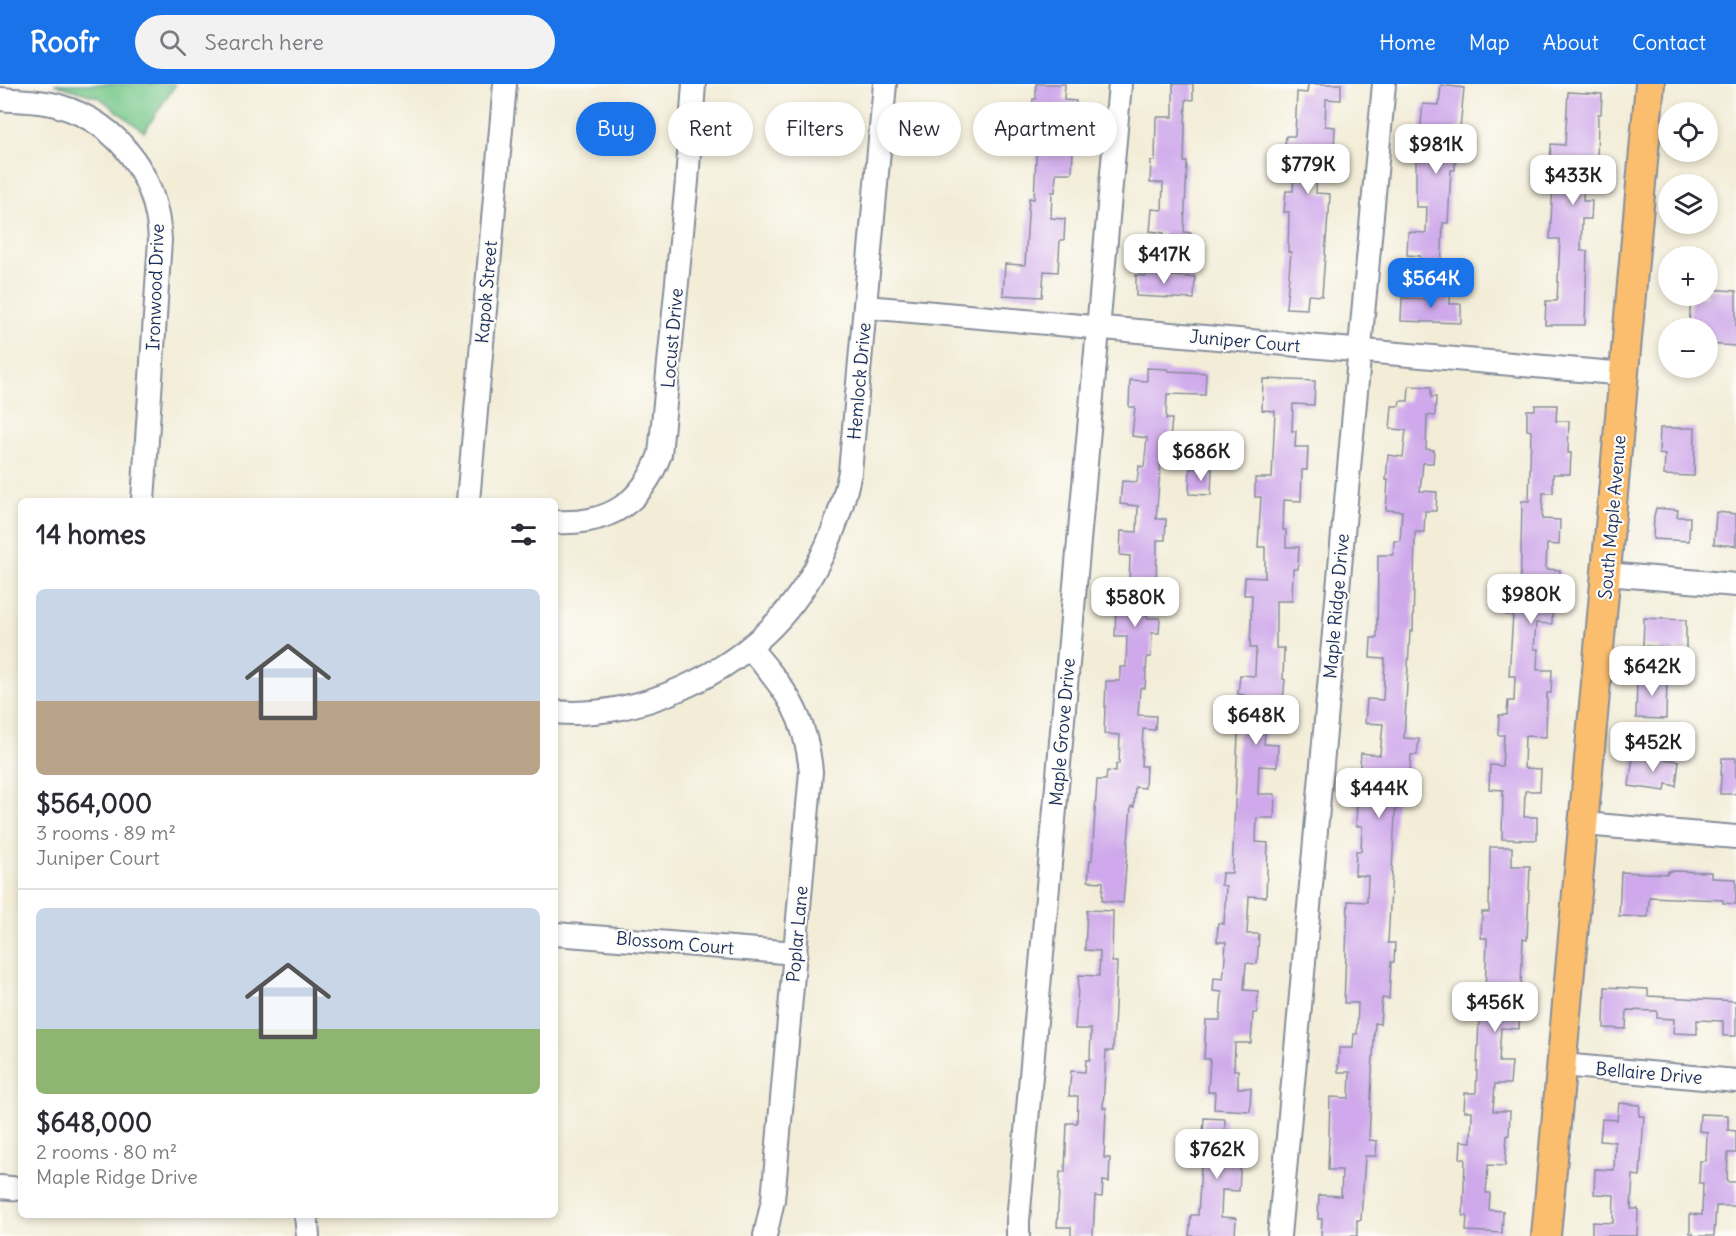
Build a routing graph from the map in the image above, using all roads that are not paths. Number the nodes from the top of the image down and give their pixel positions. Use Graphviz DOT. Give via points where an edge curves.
graph roads {
  1 [pos="505,84"];
  2 [pos="694,84"];
  3 [pos="885,84"];
  4 [pos="1120,84"];
  5 [pos="1384,84"];
  6 [pos="1650,84"];
  7 [pos="0,99"];
  8 [pos="866,307"];
  9 [pos="1099,328"];
  10 [pos="1359,352"];
  11 [pos="1624,374"];
  12 [pos="143,498"];
  13 [pos="468,498"];
  14 [pos="558,522"];
  15 [pos="1606,574"];
  16 [pos="1736,585"];
  17 [pos="750,648"];
  18 [pos="558,712"];
  19 [pos="1584,824"];
  20 [pos="1736,837"];
  21 [pos="558,934"];
  22 [pos="796,953"];
  23 [pos="1562,1065"];
  24 [pos="1736,1081"];
  25 [pos="0,1187"];
  26 [pos="18,1189"];
  27 [pos="306,1218"];
  28 [pos="308,1236"];
  29 [pos="765,1236"];
  30 [pos="1018,1236"];
  31 [pos="1280,1236"];
  32 [pos="1546,1236"];
  1 -- 13 [label="street, Kapok Street"];
  2 -- 14 [label="street, Locust Drive" via="660,454 649,480 619,510 592,521"];
  3 -- 8 [label="street, Hemlock Drive"];
  4 -- 9 [label="street, Maple Grove Drive"];
  5 -- 10 [label="street, Maple Ridge Drive"];
  6 -- 11 [label="main road, South Maple Avenue"];
  7 -- 12 [label="street, Ironwood Drive" via="49,104 86,116 126,149 153,196 160,240"];
  8 -- 9 [label="street, Juniper Court"];
  8 -- 17 [label="street, Hemlock Drive" via="850,472 839,519 810,579 789,609"];
  9 -- 10 [label="street, Juniper Court"];
  9 -- 30 [label="street, Maple Grove Drive"];
  10 -- 11 [label="street, Juniper Court"];
  10 -- 31 [label="street, Maple Ridge Drive"];
  11 -- 15 [label="main road, South Maple Avenue"];
  15 -- 16 [label="street"];
  15 -- 19 [label="main road, South Maple Avenue"];
  17 -- 18 [label="street, Hemlock Drive" via="702,680 666,696 604,711"];
  17 -- 22 [label="street, Poplar Lane" via="791,699 810,753"];
  19 -- 20 [label="street"];
  19 -- 23 [label="main road, South Maple Avenue"];
  21 -- 22 [label="street, Blossom Court"];
  22 -- 29 [label="street, Poplar Lane" via="773,1200"];
  23 -- 24 [label="street, Bellaire Drive"];
  23 -- 32 [label="main road, South Maple Avenue"];
  25 -- 26 [label="street"];
  27 -- 28 [label="street"];
}
